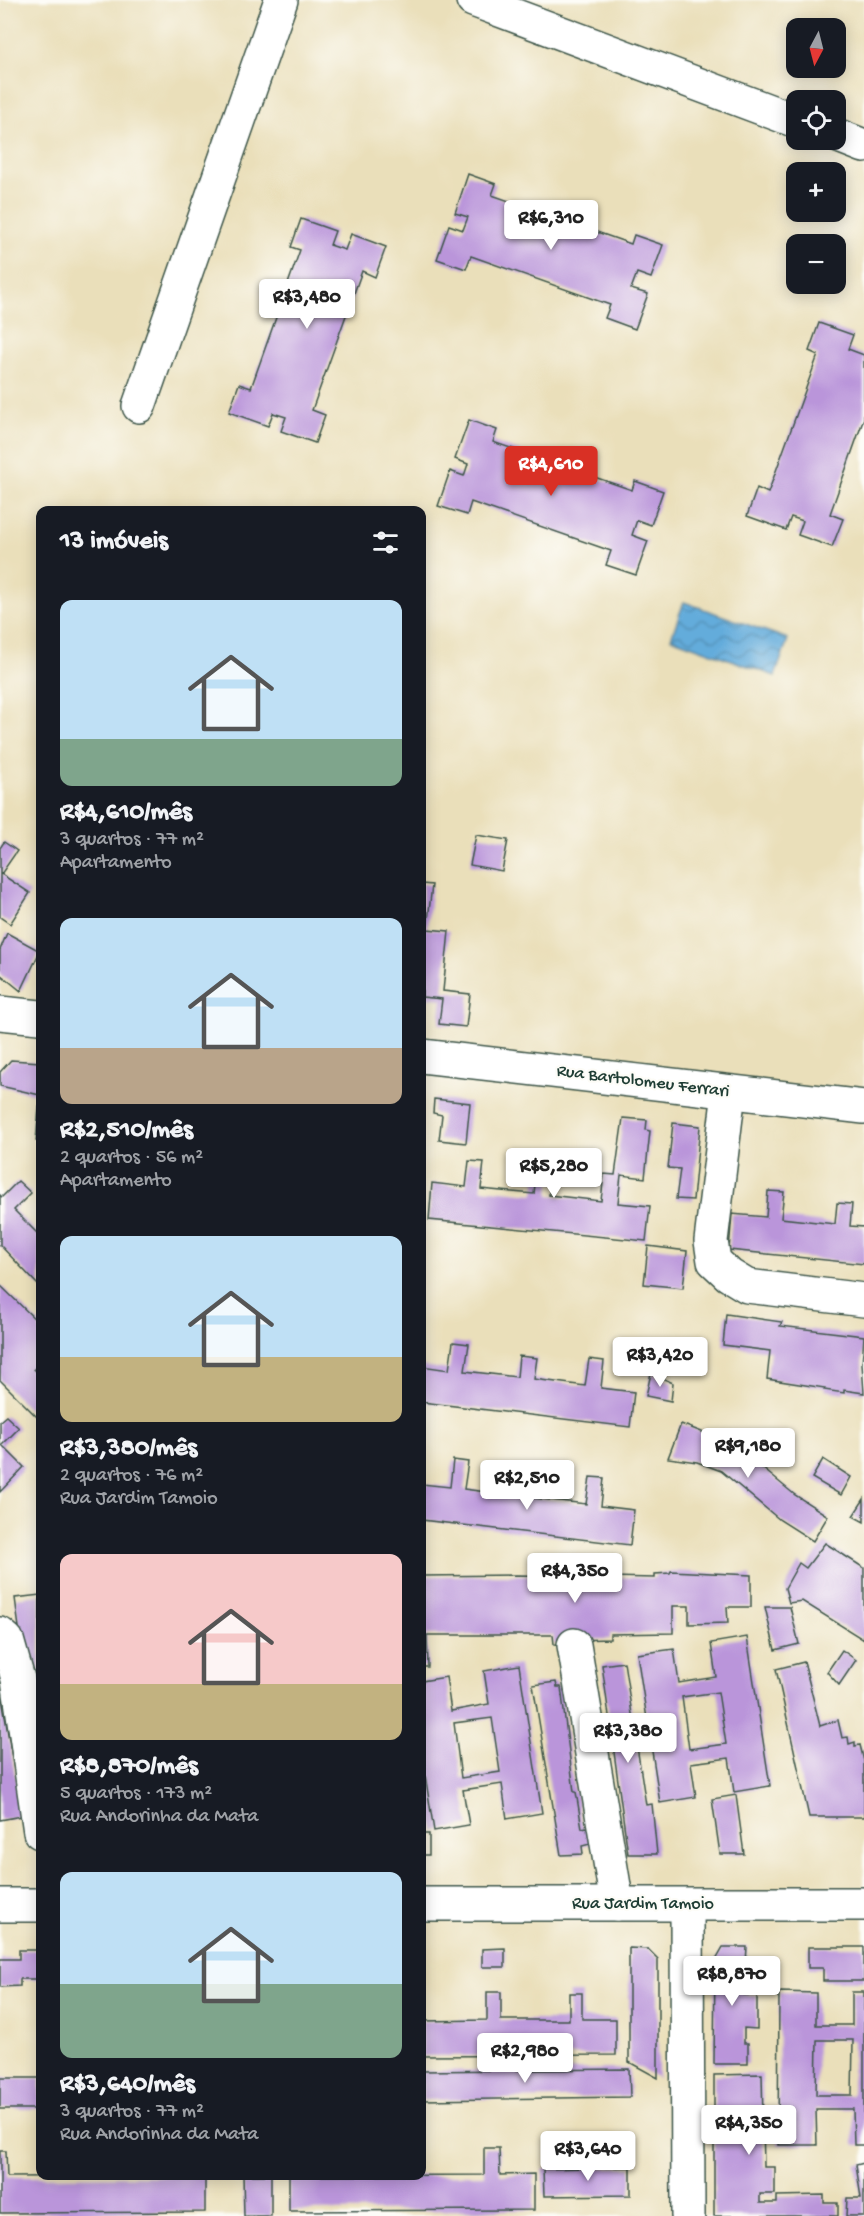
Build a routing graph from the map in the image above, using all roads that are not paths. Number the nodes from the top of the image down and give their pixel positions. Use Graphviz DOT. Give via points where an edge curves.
graph roads {
  1 [pos="281,0"];
  2 [pos="473,0"];
  3 [pos="786,117"];
  4 [pos="846,139"];
  5 [pos="864,146"];
  6 [pos="139,405"];
  7 [pos="0,1013"];
  8 [pos="36,1017"];
  9 [pos="426,1056"];
  10 [pos="729,1092"];
  11 [pos="864,1107"];
  12 [pos="864,1300"];
  13 [pos="0,1634"];
  14 [pos="574,1645"];
  15 [pos="36,1804"];
  16 [pos="426,1904"];
  17 [pos="617,1904"];
  18 [pos="864,1904"];
  19 [pos="0,1905"];
  20 [pos="36,1905"];
  21 [pos="687,1905"];
  22 [pos="688,2216"];
  1 -- 6 [label="street"];
  2 -- 3 [label="street"];
  4 -- 5 [label="street"];
  7 -- 8 [label="street"];
  9 -- 10 [label="street, Rua Bartolomeu Ferrari"];
  10 -- 11 [label="street, Rua Bartolomeu Ferrari"];
  10 -- 12 [label="street" via="711,1241 714,1261 747,1286"];
  13 -- 15 [label="street" via="7,1640 18,1679"];
  14 -- 17 [label="street"];
  16 -- 17 [label="street, Rua Jardim Tamoio"];
  17 -- 21 [label="street, Rua Jardim Tamoio"];
  18 -- 21 [label="street, Rua Jardim Tamoio"];
  19 -- 20 [label="street"];
  21 -- 22 [label="street"];
}
